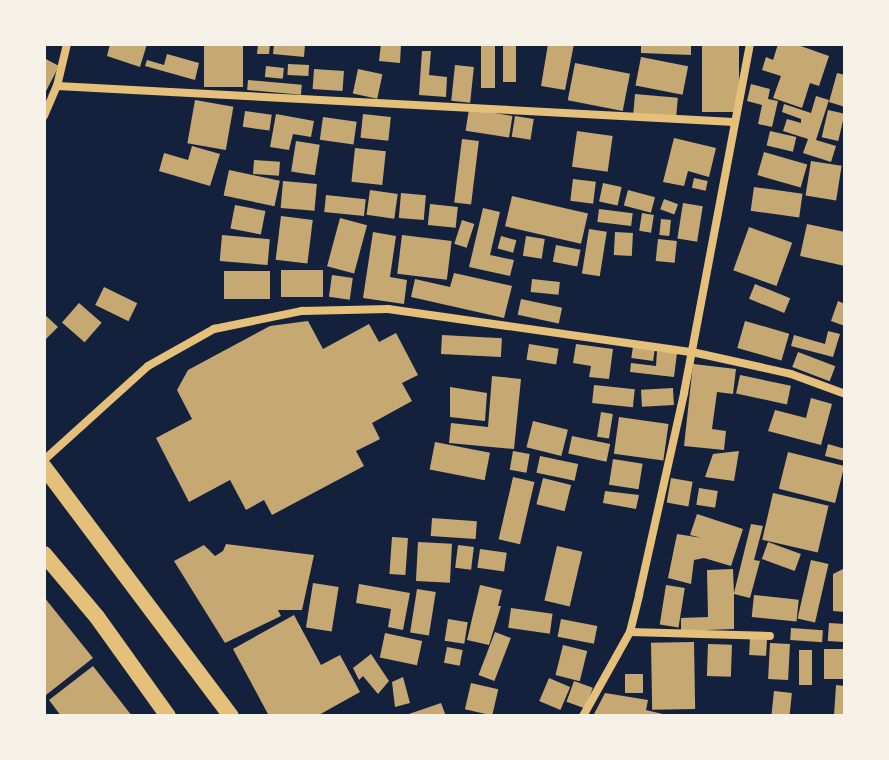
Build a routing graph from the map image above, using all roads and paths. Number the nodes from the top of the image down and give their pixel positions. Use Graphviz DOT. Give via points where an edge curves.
graph roads {
  1 [pos="67,44"];
  2 [pos="750,44"];
  3 [pos="57,86"];
  4 [pos="44,116"];
  5 [pos="734,122"];
  6 [pos="692,352"];
  7 [pos="845,394"];
  8 [pos="44,460"];
  9 [pos="44,467"];
  10 [pos="44,554"];
  11 [pos="630,632"];
  12 [pos="770,636"];
  13 [pos="168,716"];
  14 [pos="231,716"];
  15 [pos="583,716"];
  1 -- 3 [label="street"];
  2 -- 5 [label="street"];
  3 -- 4 [label="street"];
  3 -- 5 [label="street"];
  5 -- 6 [label="street"];
  6 -- 7 [label="street" via="791,374"];
  6 -- 8 [label="street" via="388,309 302,311 214,329 148,366"];
  6 -- 11 [label="street"];
  9 -- 14 [label="main road"];
  10 -- 13 [label="main road"];
  11 -- 12 [label="street"];
  11 -- 15 [label="street"];
}
